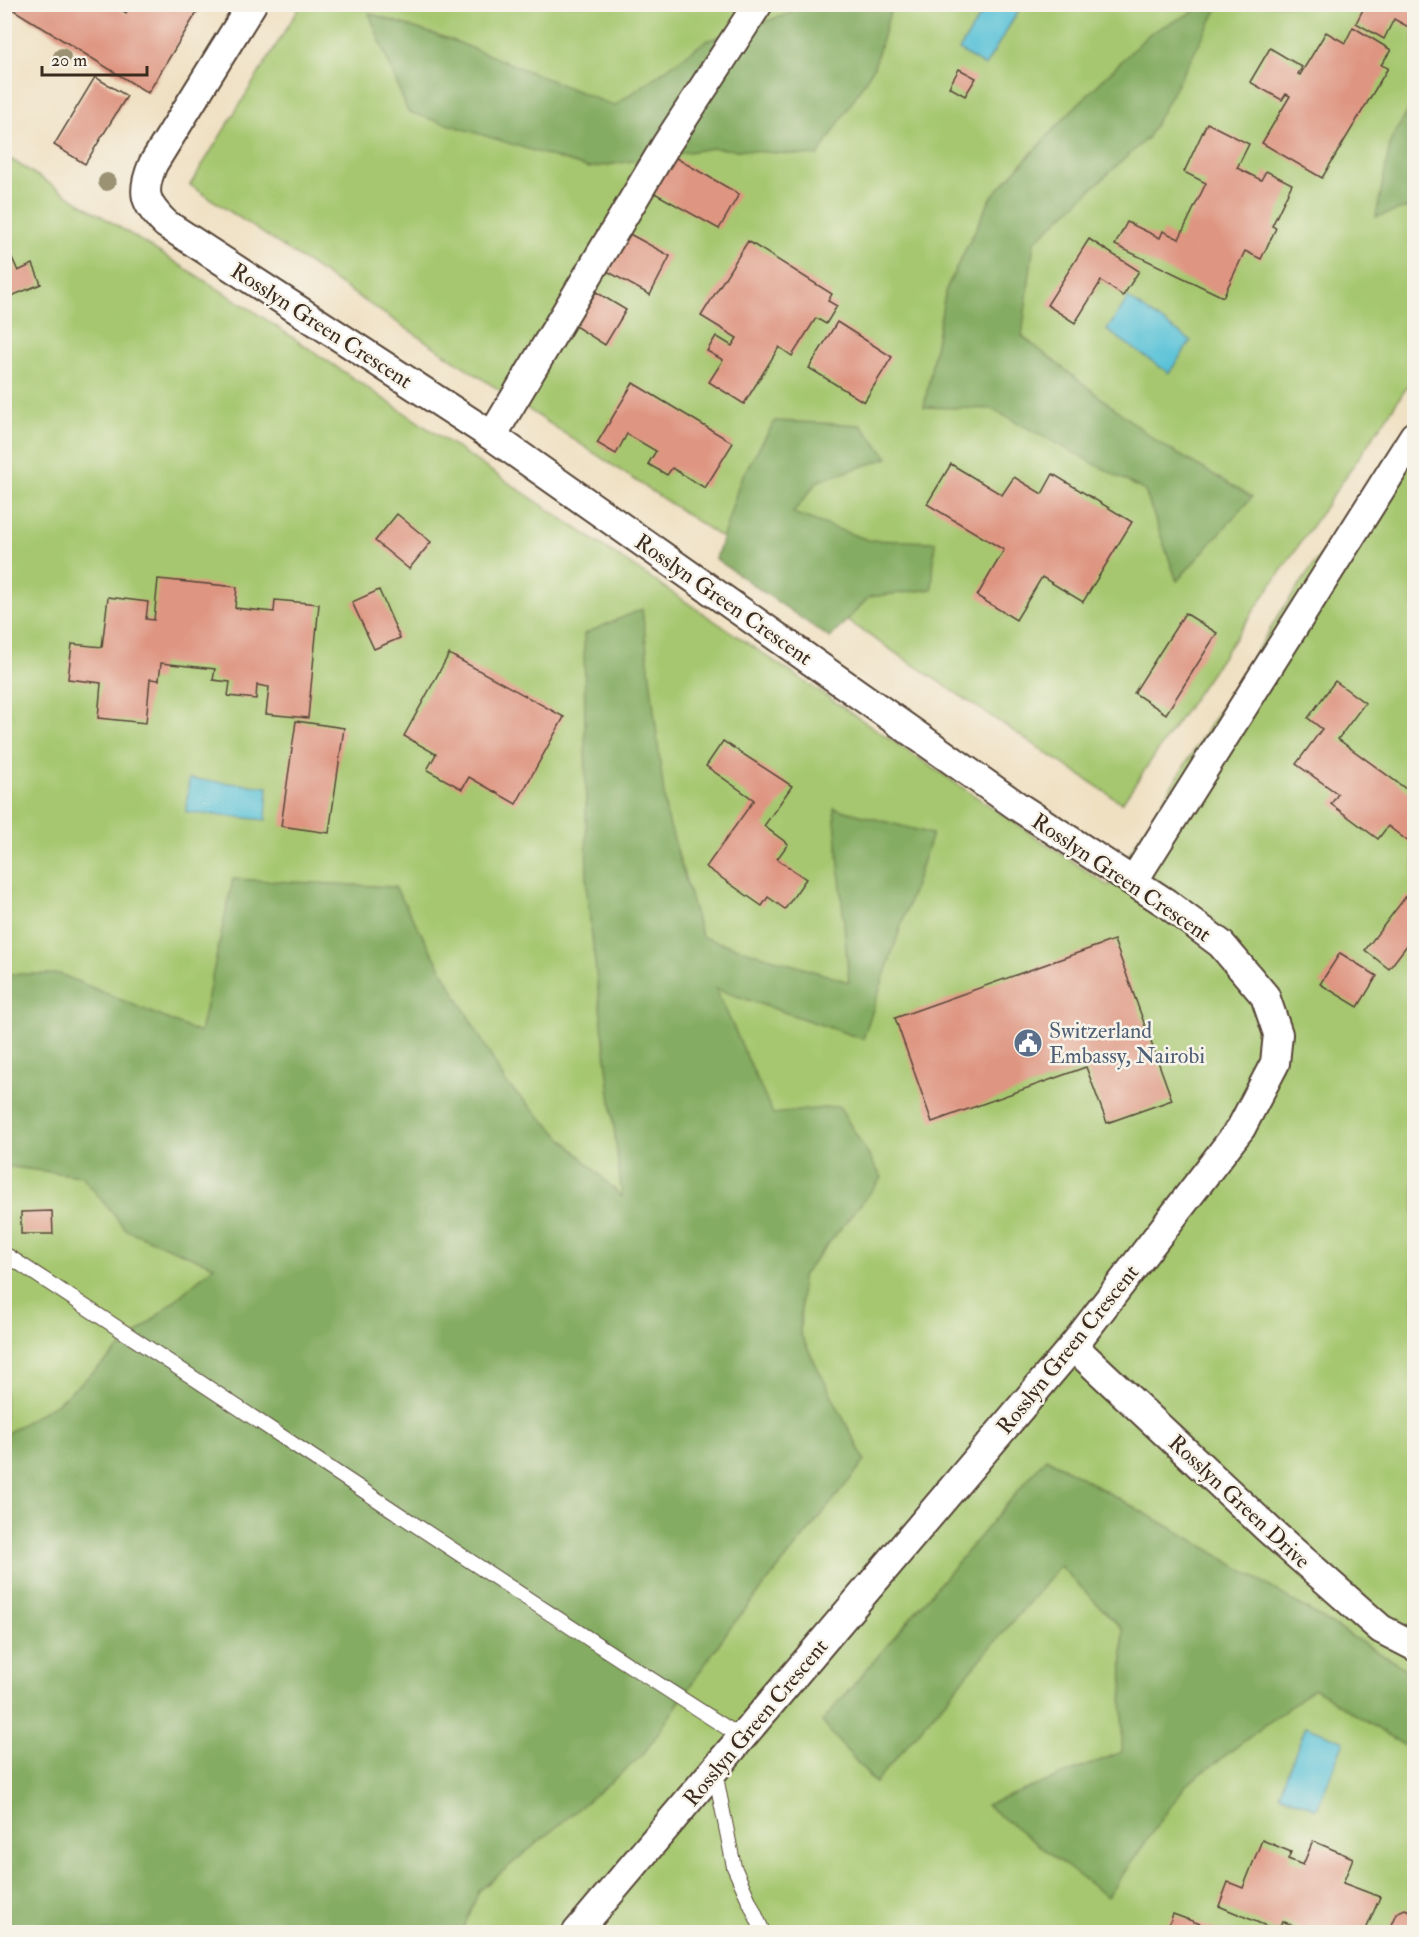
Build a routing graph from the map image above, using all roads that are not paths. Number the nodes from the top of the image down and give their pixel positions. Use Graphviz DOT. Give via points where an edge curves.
graph roads {
  1 [pos="252,4"];
  2 [pos="758,4"];
  3 [pos="1414,435"];
  4 [pos="492,436"];
  5 [pos="1134,880"];
  6 [pos="8,1256"];
  7 [pos="1073,1346"];
  8 [pos="1414,1646"];
  9 [pos="742,1738"];
  10 [pos="714,1770"];
  11 [pos="577,1932"];
  12 [pos="763,1932"];
  1 -- 4 [label="street, Rosslyn Green Crescent" via="153,164 146,179 145,196 153,211 166,224"];
  2 -- 4 [label="street" via="666,146"];
  3 -- 5 [label="street"];
  4 -- 5 [label="street, Rosslyn Green Crescent" via="1017,806"];
  5 -- 7 [label="street, Rosslyn Green Crescent" via="1221,944 1265,996 1278,1034 1275,1063 1241,1128"];
  6 -- 9 [label="lane" via="569,1628"];
  7 -- 8 [label="street, Rosslyn Green Drive" via="1269,1530 1382,1629"];
  7 -- 9 [label="street, Rosslyn Green Crescent"];
  9 -- 10 [label="street, Rosslyn Green Crescent"];
  10 -- 11 [label="street, Rosslyn Green Crescent"];
  10 -- 12 [label="lane" via="734,1867"];
}
